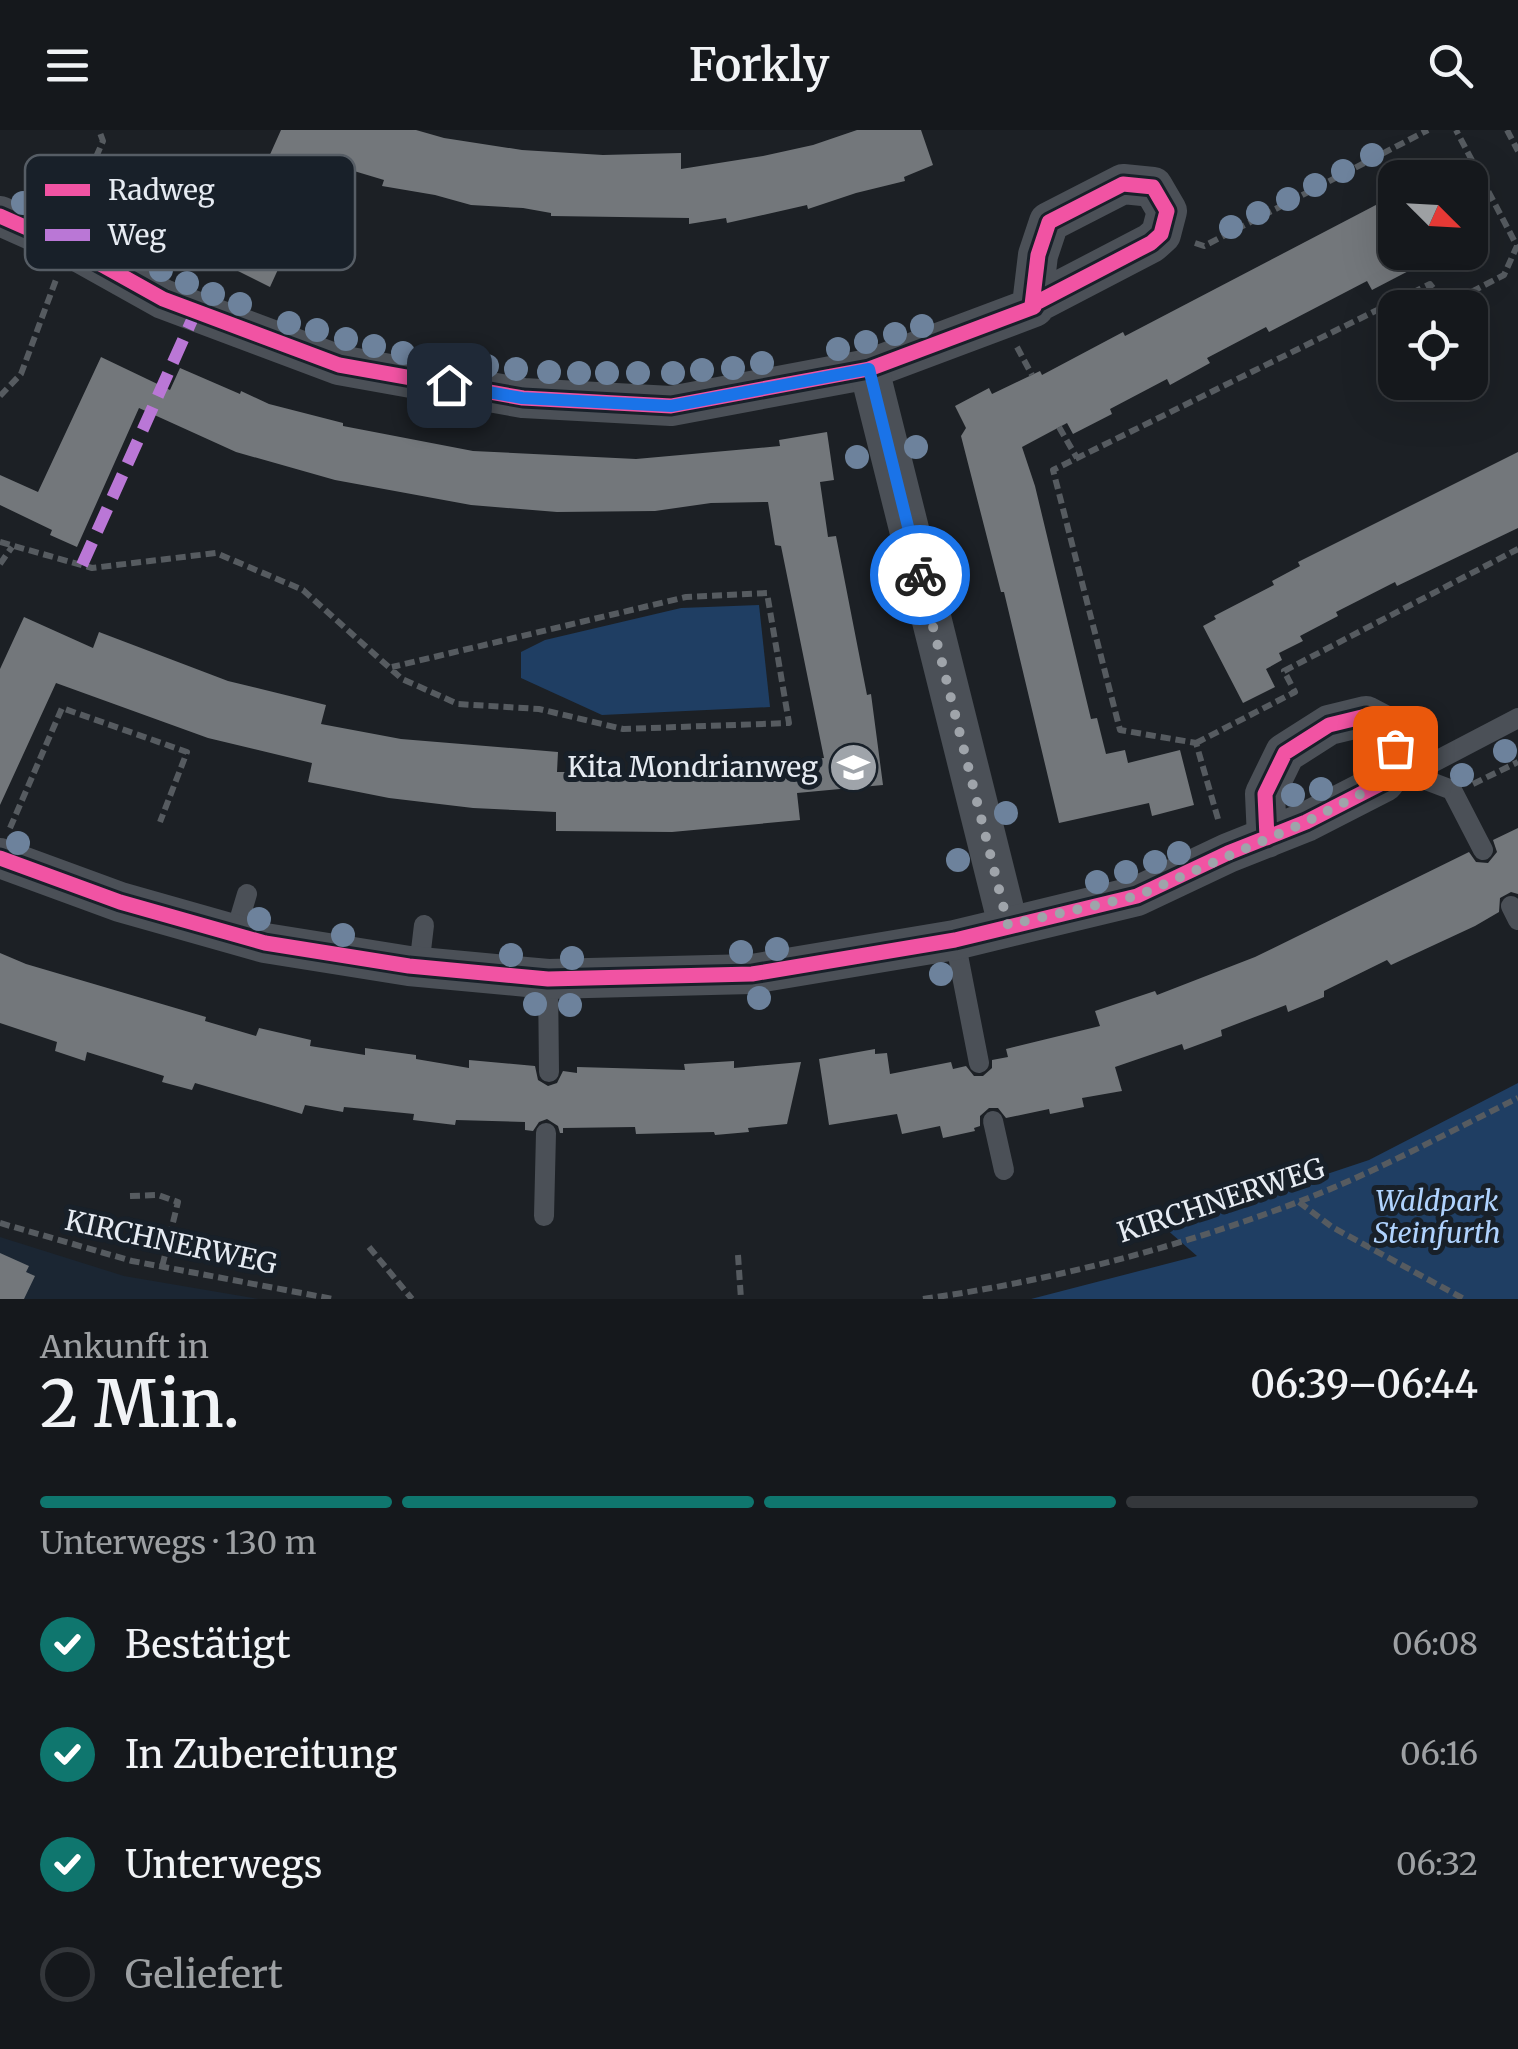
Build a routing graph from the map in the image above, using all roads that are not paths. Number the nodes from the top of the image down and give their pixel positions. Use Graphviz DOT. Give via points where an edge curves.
graph roads {
  1 [pos="0,216"];
  2 [pos="25,227"];
  3 [pos="111,270"];
  4 [pos="1032,306"];
  5 [pos="869,369"];
  6 [pos="1517,708"];
  7 [pos="1402,771"];
  8 [pos="1267,838"];
  9 [pos="4,846"];
  10 [pos="1483,850"];
  11 [pos="246,894"];
  12 [pos="424,925"];
  13 [pos="1008,925"];
  14 [pos="235,934"];
  15 [pos="955,940"];
  16 [pos="419,967"];
  17 [pos="548,979"];
  18 [pos="979,1063"];
  19 [pos="550,1072"];
  20 [pos="993,1121"];
  21 [pos="546,1132"];
  22 [pos="1004,1170"];
  23 [pos="544,1216"];
  1 -- 2 [label="street"];
  3 -- 5 [label="street" via="163,299 339,365 522,398 671,406"];
  4 -- 4 [label="street" via="1151,244 1166,211 1153,188 1123,184 1048,222"];
  4 -- 5 [label="street"];
  5 -- 13 [label="street"];
  6 -- 7 [label="lane"];
  7 -- 8 [label="street"];
  7 -- 8 [label="street" via="1385,726 1366,716 1328,725 1285,753 1265,794"];
  7 -- 10 [label="lane" via="1454,794"];
  8 -- 13 [label="street" via="1137,896"];
  9 -- 14 [label="street" via="120,902"];
  11 -- 14 [label="lane"];
  12 -- 16 [label="lane"];
  13 -- 15 [label="street"];
  14 -- 16 [label="street"];
  15 -- 17 [label="street" via="752,974"];
  15 -- 18 [label="lane"];
  16 -- 17 [label="street"];
  17 -- 19 [label="lane"];
  20 -- 22 [label="lane"];
  21 -- 23 [label="lane"];
}
